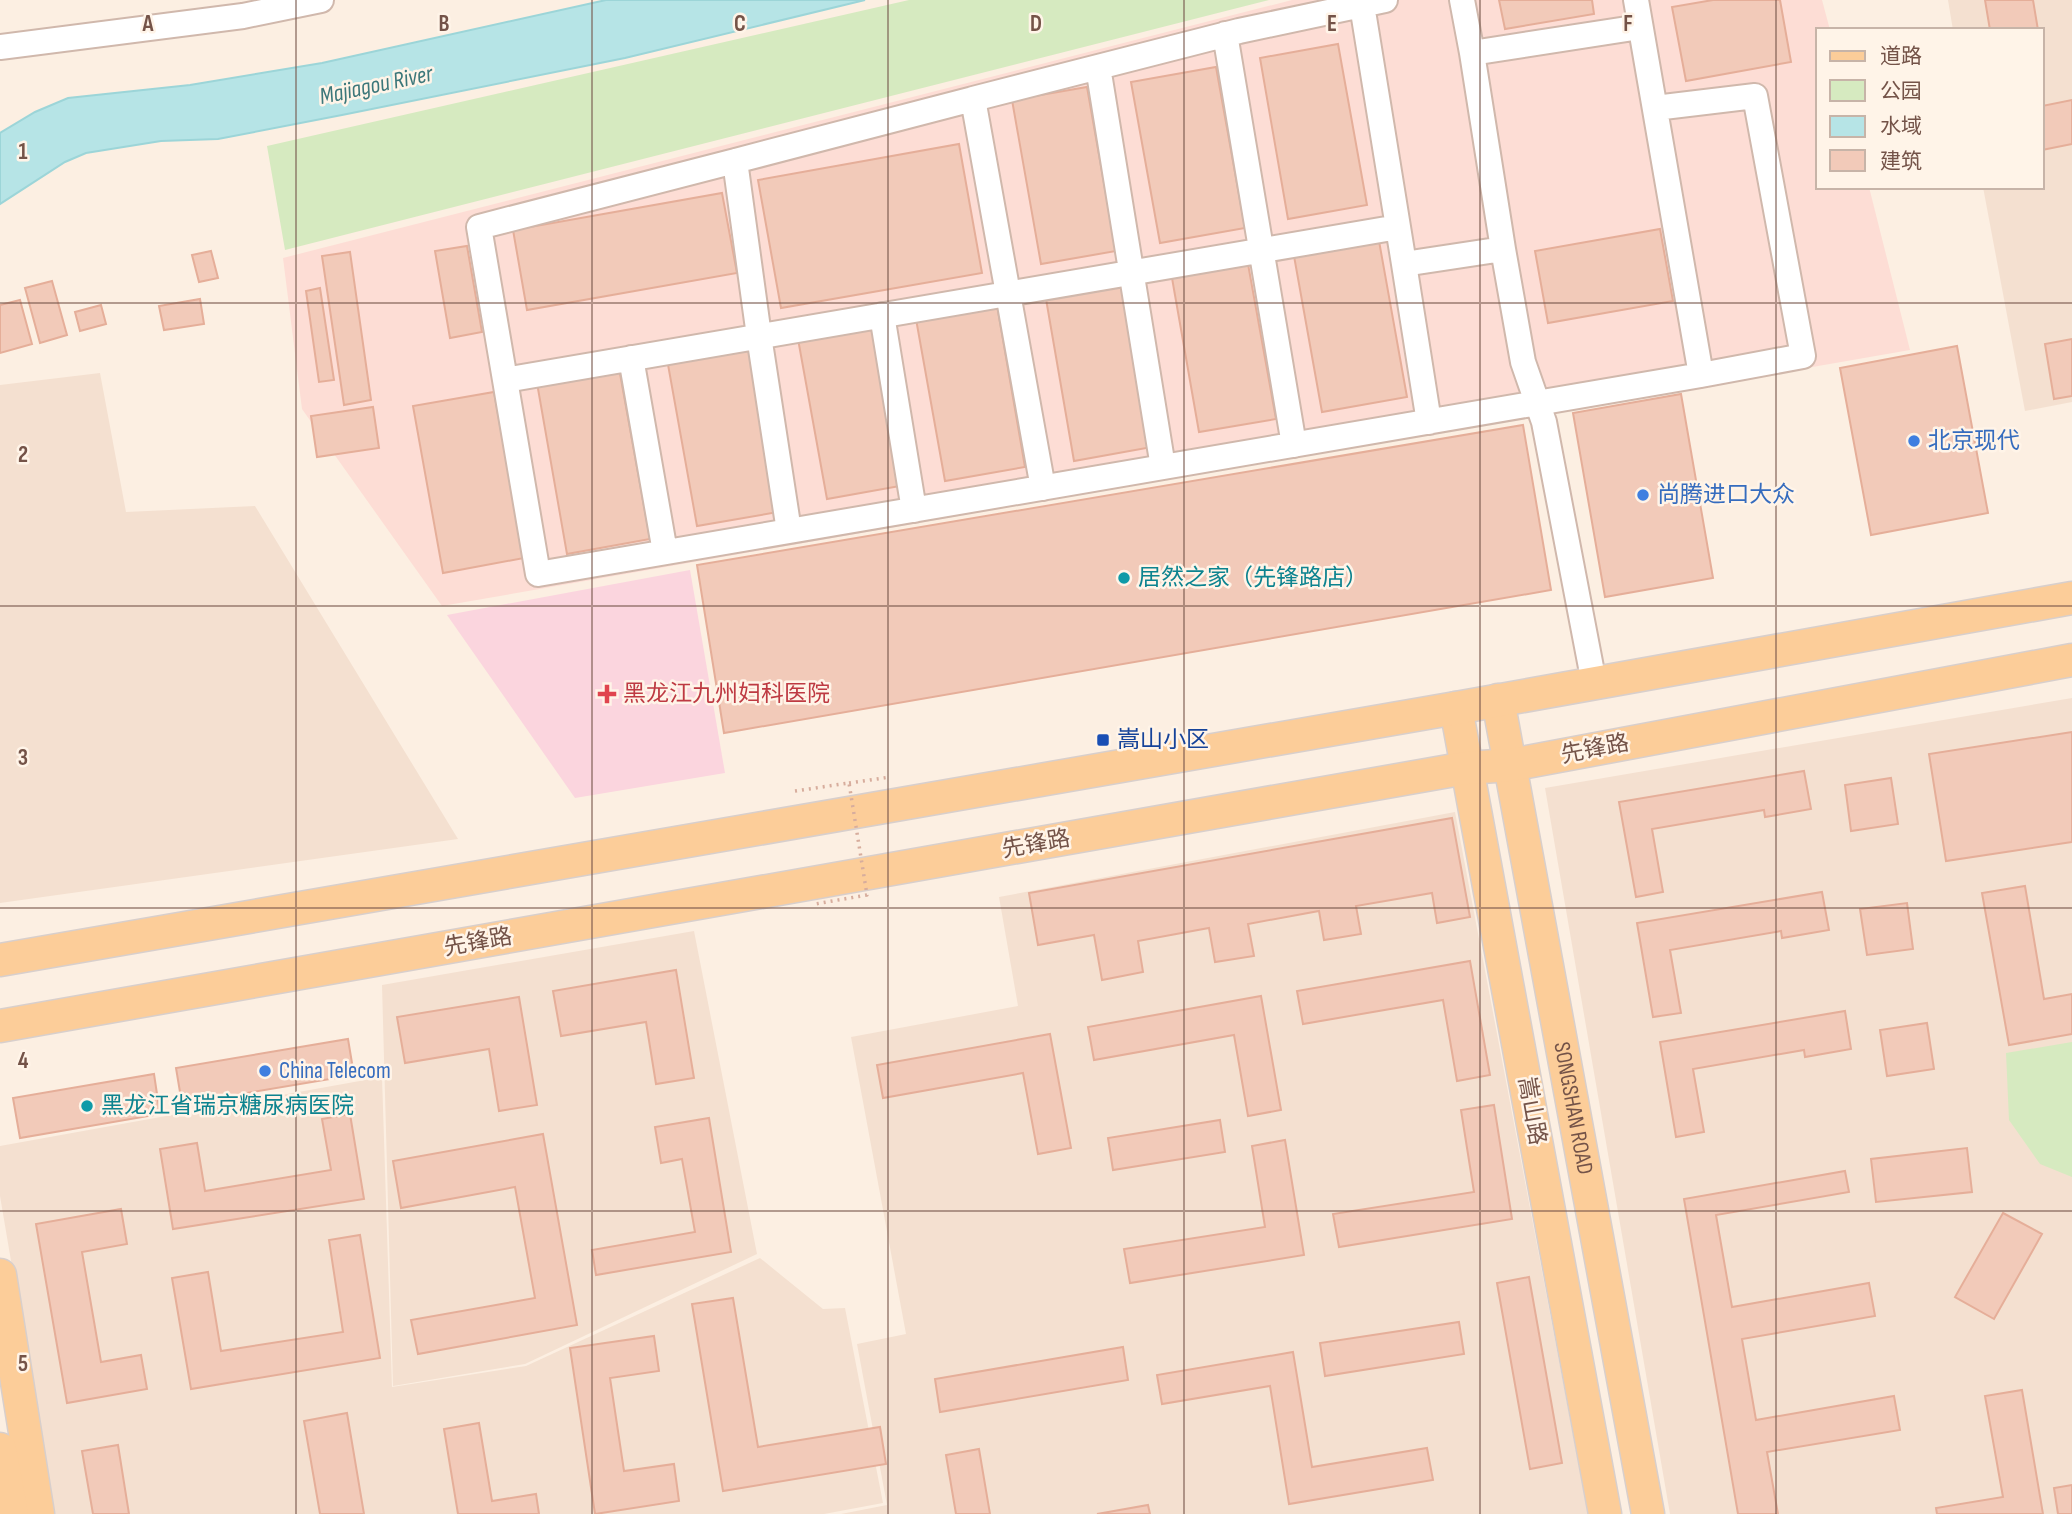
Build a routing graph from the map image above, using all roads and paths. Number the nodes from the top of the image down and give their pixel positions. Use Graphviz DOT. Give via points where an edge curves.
graph roads {
  1 [pos="321,0"];
  2 [pos="1462,0"];
  3 [pos="1636,0"];
  4 [pos="1373,2"];
  5 [pos="1640,27"];
  6 [pos="1225,34"];
  7 [pos="0,47"];
  8 [pos="1472,53"];
  9 [pos="1098,67"];
  10 [pos="973,99"];
  11 [pos="1654,108"];
  12 [pos="735,161"];
  13 [pos="1398,227"];
  14 [pos="1503,249"];
  15 [pos="1262,250"];
  16 [pos="1404,264"];
  17 [pos="1130,273"];
  18 [pos="1008,294"];
  19 [pos="882,315"];
  20 [pos="759,336"];
  21 [pos="631,358"];
  22 [pos="1701,375"];
  23 [pos="505,380"];
  24 [pos="1538,403"];
  25 [pos="1429,422"];
  26 [pos="1294,445"];
  27 [pos="1163,467"];
  28 [pos="1043,488"];
  29 [pos="914,510"];
  30 [pos="789,531"];
  31 [pos="665,552"];
  32 [pos="2072,598"];
  33 [pos="2072,660"];
  34 [pos="1594,683"];
  35 [pos="1498,700"];
  36 [pos="1456,708"];
  37 [pos="1511,765"];
  38 [pos="1466,768"];
  39 [pos="890,778"];
  40 [pos="849,783"];
  41 [pos="795,791"];
  42 [pos="815,904"];
  43 [pos="0,960"];
  44 [pos="0,1026"];
  45 [pos="0,1275"];
  46 [pos="0,1449"];
  47 [pos="12,1514"];
  48 [pos="38,1514"];
  49 [pos="1605,1514"];
  50 [pos="1648,1514"];
  1 -- 7 [label="street" via="243,16"];
  2 -- 8 [label="street"];
  3 -- 5 [label="street"];
  4 -- 6 [label="street"];
  4 -- 13 [label="street"];
  5 -- 8 [label="street"];
  5 -- 11 [label="street"];
  6 -- 9 [label="street"];
  6 -- 15 [label="street"];
  8 -- 14 [label="street"];
  9 -- 10 [label="street"];
  9 -- 17 [label="street"];
  10 -- 12 [label="street"];
  10 -- 18 [label="street"];
  11 -- 22 [label="street"];
  11 -- 22 [label="street" via="1755,96 1803,356"];
  12 -- 20 [label="street"];
  12 -- 23 [label="street" via="479,227"];
  13 -- 15 [label="street"];
  13 -- 16 [label="street"];
  14 -- 16 [label="street"];
  14 -- 24 [label="street" via="1523,362"];
  15 -- 17 [label="street"];
  15 -- 26 [label="street"];
  16 -- 25 [label="street"];
  17 -- 18 [label="street"];
  17 -- 27 [label="street"];
  18 -- 19 [label="street"];
  18 -- 28 [label="street"];
  19 -- 20 [label="street"];
  19 -- 29 [label="street"];
  20 -- 21 [label="street"];
  20 -- 30 [label="street"];
  21 -- 23 [label="street"];
  21 -- 31 [label="street"];
  22 -- 24 [label="street"];
  23 -- 31 [label="street" via="538,574"];
  24 -- 25 [label="street"];
  24 -- 34 [label="street"];
  25 -- 26 [label="street"];
  26 -- 27 [label="street"];
  27 -- 28 [label="street"];
  28 -- 29 [label="street"];
  29 -- 30 [label="street"];
  30 -- 31 [label="street"];
  32 -- 34 [label="main road"];
  33 -- 37 [label="main road, 先锋路"];
  34 -- 35 [label="main road"];
  35 -- 36 [label="main road"];
  35 -- 37 [label="main road, SONGSHAN ROAD"];
  36 -- 38 [label="main road, 嵩山路"];
  36 -- 43 [label="main road"];
  37 -- 38 [label="main road, 先锋路"];
  37 -- 50 [label="main road, SONGSHAN ROAD"];
  38 -- 44 [label="main road, 先锋路"];
  38 -- 49 [label="main road, 嵩山路"];
  39 -- 40 [label="path"];
  40 -- 41 [label="path, bridge"];
  40 -- 42 [label="path, bridge" via="867,895"];
  45 -- 48 [label="main road"];
  46 -- 47 [label="main road"];
}
